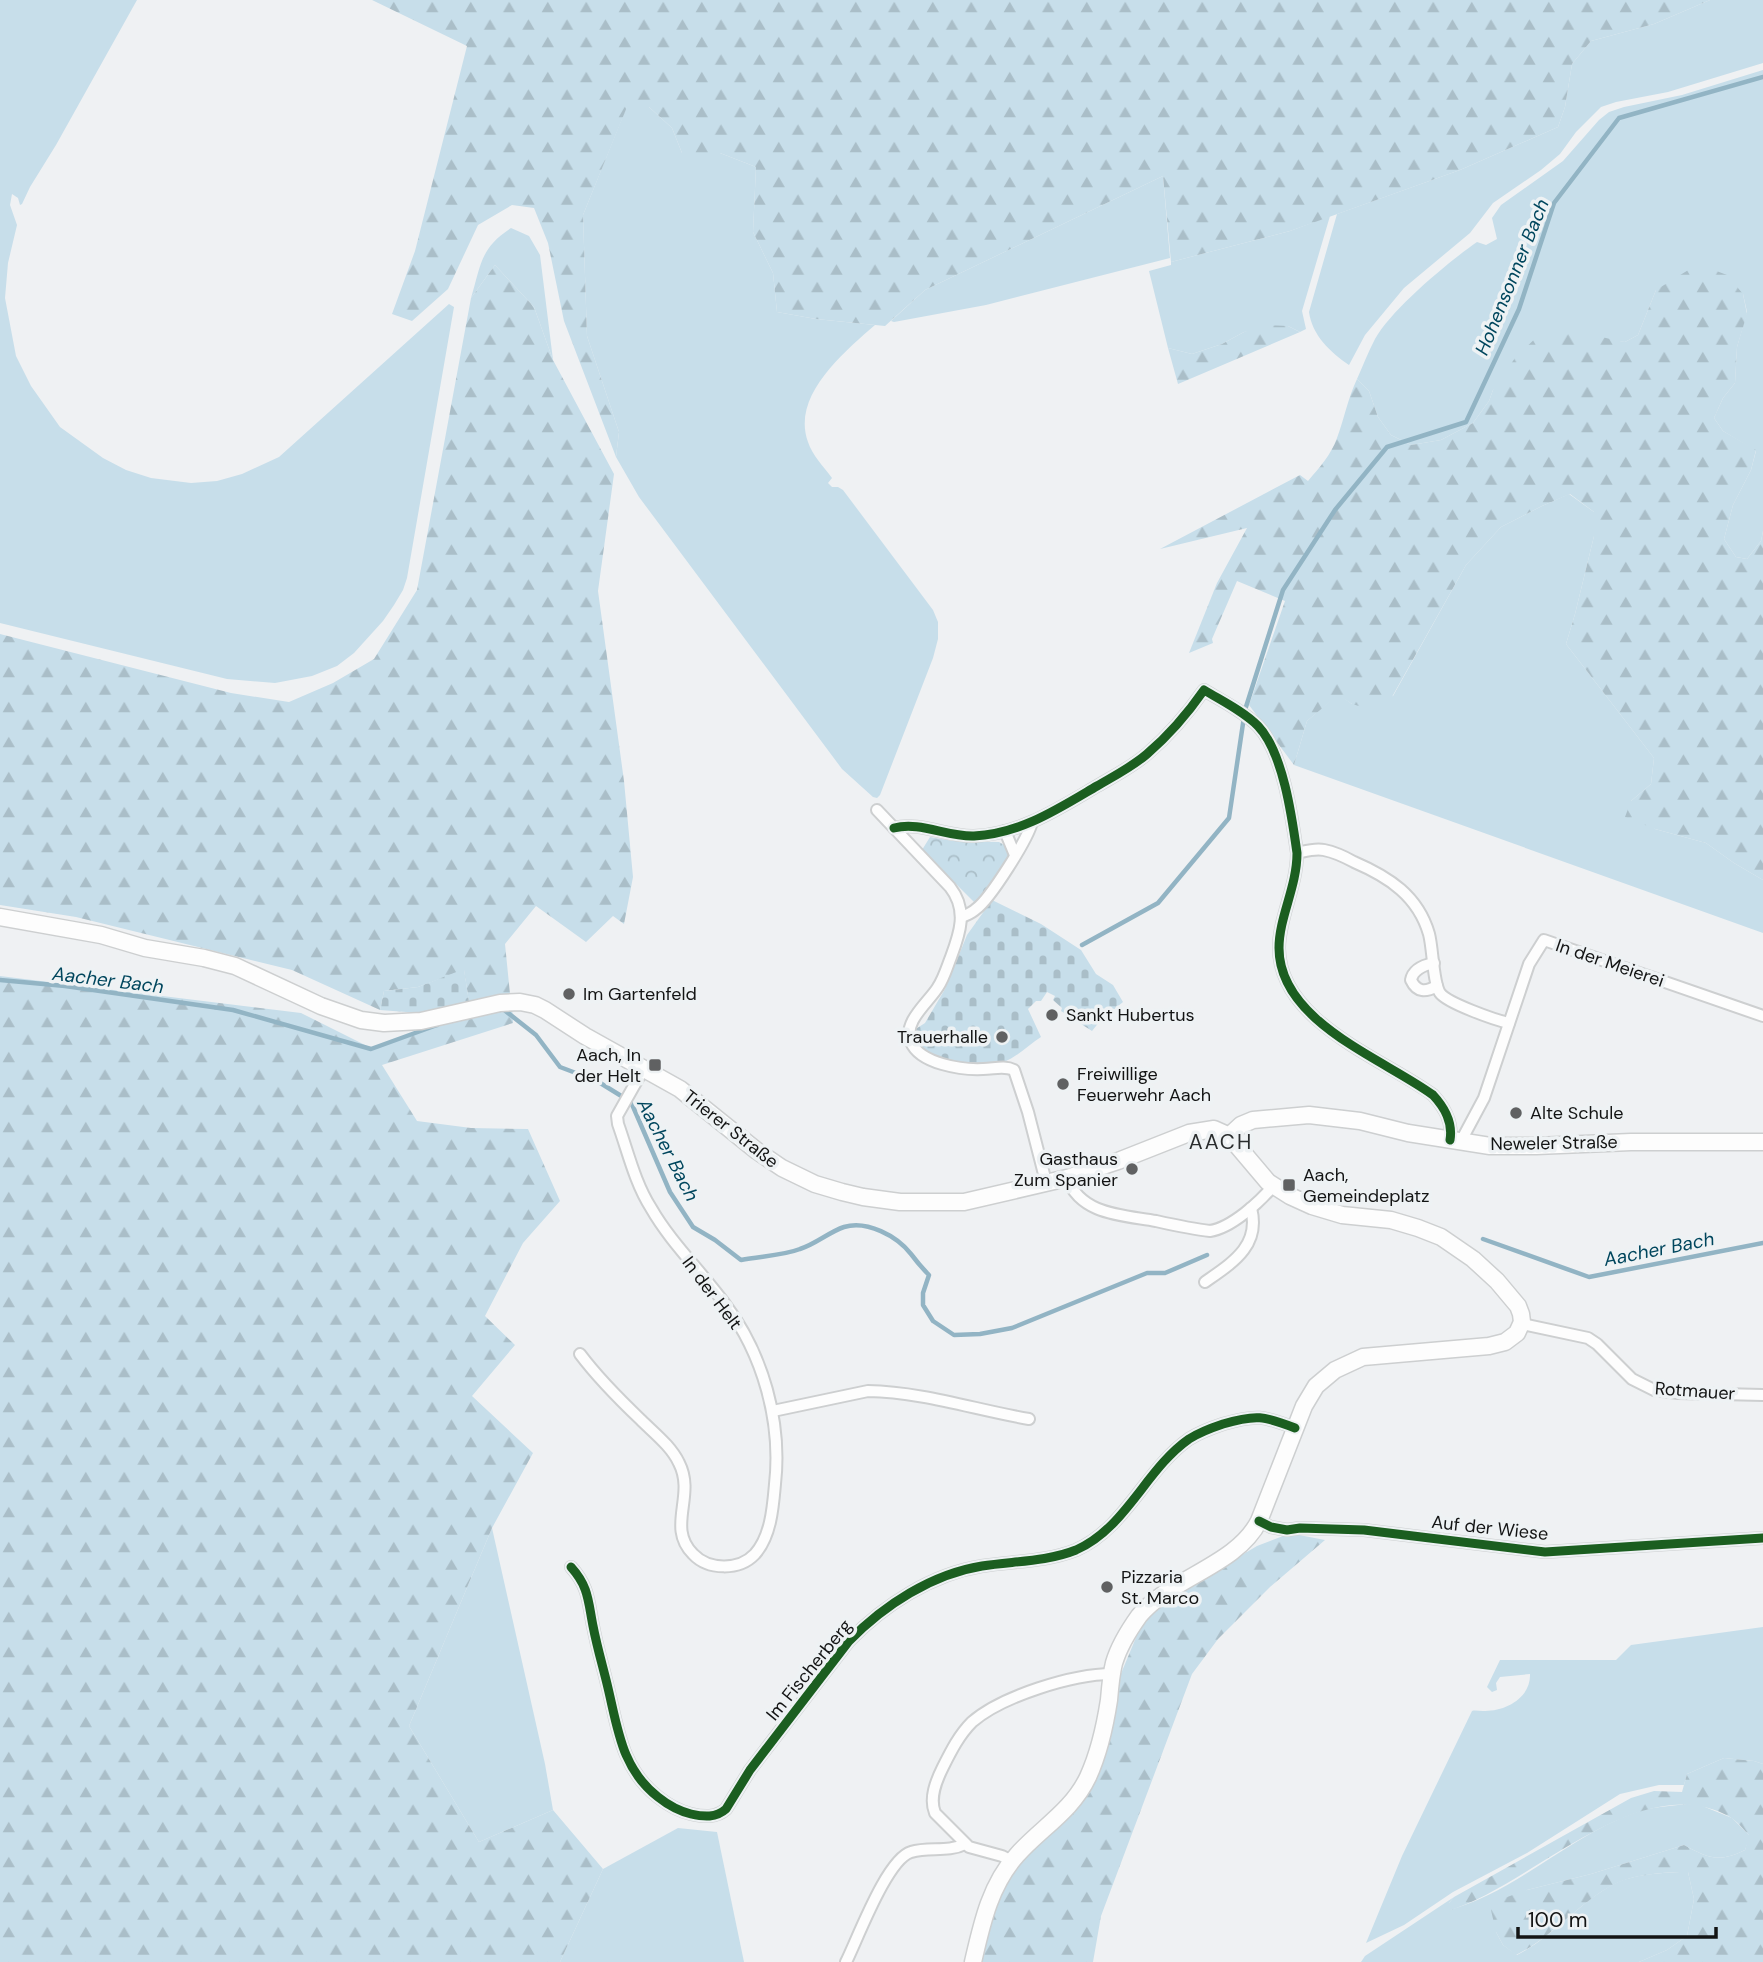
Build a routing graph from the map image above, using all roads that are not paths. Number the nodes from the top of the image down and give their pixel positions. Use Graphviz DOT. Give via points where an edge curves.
graph roads {
  1 [pos="877,810"];
  2 [pos="1032,822"];
  3 [pos="894,828"];
  4 [pos="1005,831"];
  5 [pos="1297,853"];
  6 [pos="1015,856"];
  7 [pos="0,917"];
  8 [pos="962,917"];
  9 [pos="1434,962"];
  10 [pos="1437,986"];
  11 [pos="1763,1016"];
  12 [pos="1509,1023"];
  13 [pos="643,1068"];
  14 [pos="1228,1137"];
  15 [pos="1456,1140"];
  16 [pos="1763,1142"];
  17 [pos="1066,1178"];
  18 [pos="1046,1182"];
  19 [pos="1273,1186"];
  20 [pos="1251,1208"];
  21 [pos="1205,1282"];
  22 [pos="1522,1324"];
  23 [pos="580,1354"];
  24 [pos="1763,1395"];
  25 [pos="773,1411"];
  26 [pos="1029,1419"];
  27 [pos="1295,1428"];
  28 [pos="1259,1521"];
  29 [pos="1763,1538"];
  30 [pos="571,1567"];
  31 [pos="1112,1674"];
  32 [pos="965,1844"];
  33 [pos="1012,1861"];
  34 [pos="846,1962"];
  35 [pos="973,1962"];
  1 -- 3 [label="street"];
  2 -- 4 [label="street"];
  2 -- 5 [label="street" via="1138,761 1204,690 1249,718 1269,738 1277,756"];
  2 -- 6 [label="street"];
  3 -- 4 [label="street" via="906,825 973,836"];
  3 -- 8 [label="street" via="955,893"];
  4 -- 6 [label="street"];
  5 -- 9 [label="street" via="1323,850 1396,884 1424,920"];
  5 -- 15 [label="street" via="1279,948 1291,989 1307,1010 1339,1035 1439,1101"];
  6 -- 8 [label="street" via="980,906"];
  7 -- 13 [label="main road, Trierer Straße" via="204,958 361,1020 430,1020 500,1003 527,1003"];
  8 -- 18 [label="street" via="943,978 914,1020 910,1040 919,1053 936,1062 1014,1070"];
  9 -- 10 [label="street"];
  9 -- 10 [label="street" via="1413,973 1411,980 1420,990"];
  10 -- 12 [label="street" via="1447,999"];
  11 -- 12 [label="street, In der Meierei" via="1544,940 1529,964"];
  12 -- 15 [label="street, In der Meierei" via="1484,1098"];
  13 -- 18 [label="main road, Trierer Straße" via="692,1097 775,1164 834,1190 883,1200 964,1202"];
  13 -- 25 [label="street, In der Helt" via="617,1116 645,1199 738,1324 761,1370"];
  14 -- 15 [label="main road, Neweler Straße" via="1253,1120 1309,1115"];
  14 -- 17 [label="main road, Trierer Straße" via="1214,1129 1198,1131"];
  14 -- 19 [label="main road"];
  15 -- 16 [label="main road, Neweler Straße" via="1511,1147"];
  17 -- 18 [label="main road, Trierer Straße"];
  17 -- 20 [label="street" via="1091,1206 1110,1214 1210,1231"];
  19 -- 20 [label="street"];
  19 -- 22 [label="main road" via="1328,1211 1391,1220 1441,1237 1497,1282 1520,1310"];
  20 -- 21 [label="street" via="1254,1227 1243,1251"];
  22 -- 24 [label="street, Rotmauer" via="1588,1338 1633,1379 1654,1390"];
  22 -- 27 [label="main road" via="1509,1339 1489,1346 1377,1354 1344,1364 1316,1386"];
  23 -- 25 [label="street, In der Helt" via="676,1458 686,1485 682,1536 693,1554 708,1564 726,1567 746,1561 758,1551 765,1536 776,1473"];
  25 -- 26 [label="street" via="880,1391"];
  27 -- 28 [label="main road"];
  27 -- 30 [label="street, Im Fischerberg" via="1258,1416 1203,1431 1167,1458 1111,1524 1083,1546 1050,1558 962,1570 900,1600 849,1641 750,1770 726,1809 712,1816 671,1806 650,1791 631,1768 586,1590"];
  28 -- 29 [label="street, Auf der Wiese" via="1287,1530 1364,1530 1545,1552"];
  28 -- 31 [label="main road" via="1237,1546 1142,1613 1125,1638"];
  31 -- 32 [label="street" via="1079,1677 1019,1695 971,1723 951,1750 932,1801 935,1813"];
  31 -- 33 [label="main road" via="1099,1746 1087,1778 1062,1814"];
  32 -- 33 [label="street"];
  32 -- 34 [label="street" via="900,1858"];
  33 -- 35 [label="main road" via="993,1890"];
}
